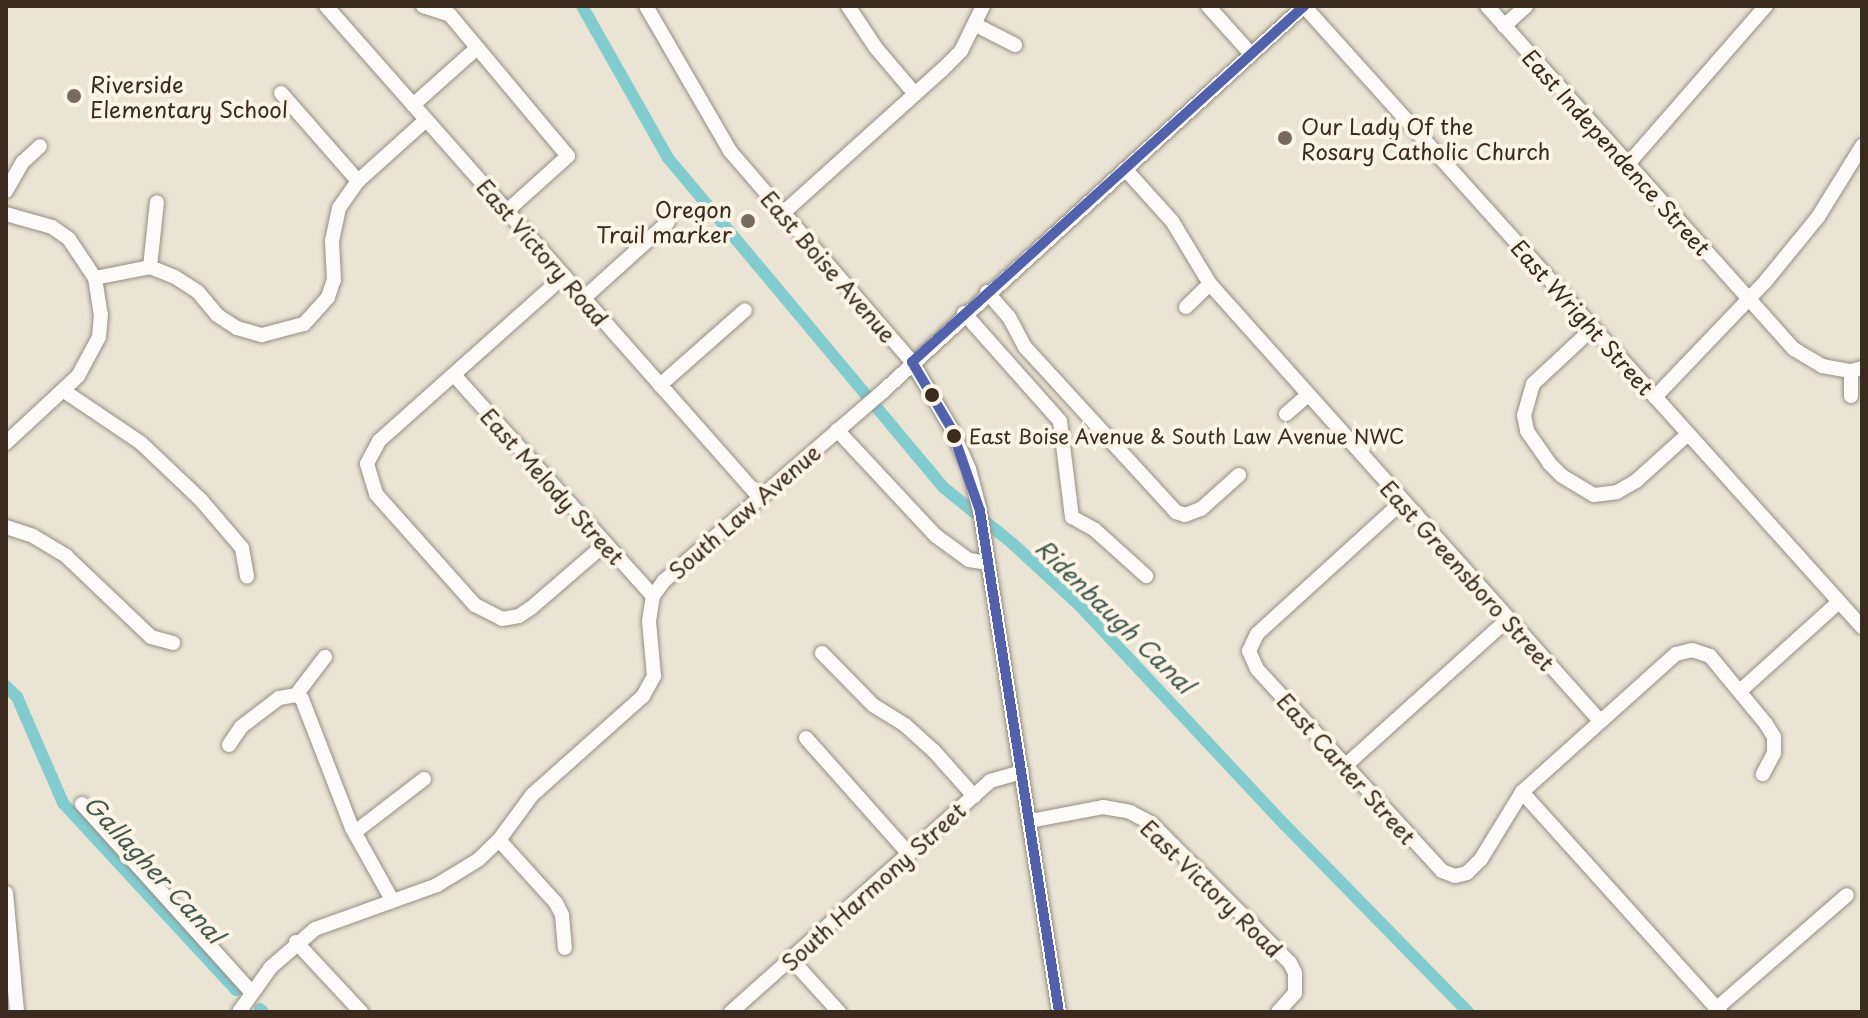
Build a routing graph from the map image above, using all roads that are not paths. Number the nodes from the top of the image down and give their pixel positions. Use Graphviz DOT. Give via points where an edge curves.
graph roads {
  1 [pos="326,6"];
  2 [pos="423,6"];
  3 [pos="646,6"];
  4 [pos="848,6"];
  5 [pos="983,6"];
  6 [pos="1208,6"];
  7 [pos="1304,6"];
  8 [pos="1487,6"];
  9 [pos="1526,6"];
  10 [pos="1766,6"];
  11 [pos="976,25"];
  12 [pos="1504,26"];
  13 [pos="1015,45"];
  14 [pos="477,48"];
  15 [pos="1251,54"];
  16 [pos="281,93"];
  17 [pos="915,94"];
  18 [pos="413,105"];
  19 [pos="426,120"];
  20 [pos="40,146"];
  21 [pos="1862,146"];
  22 [pos="1628,164"];
  23 [pos="1125,169"];
  24 [pos="358,181"];
  25 [pos="6,191"];
  26 [pos="157,202"];
  27 [pos="507,211"];
  28 [pos="783,213"];
  29 [pos="6,214"];
  30 [pos="668,222"];
  31 [pos="150,267"];
  32 [pos="564,276"];
  33 [pos="95,278"];
  34 [pos="1210,284"];
  35 [pos="987,292"];
  36 [pos="584,298"];
  37 [pos="1748,298"];
  38 [pos="1186,307"];
  39 [pos="745,310"];
  40 [pos="964,313"];
  41 [pos="1593,328"];
  42 [pos="912,362"];
  43 [pos="1856,369"];
  44 [pos="454,375"];
  45 [pos="660,385"];
  46 [pos="64,391"];
  47 [pos="1308,395"];
  48 [pos="1851,396"];
  49 [pos="1655,397"];
  50 [pos="1286,414"];
  51 [pos="837,430"];
  52 [pos="1688,434"];
  53 [pos="6,443"];
  54 [pos="1239,475"];
  55 [pos="760,498"];
  56 [pos="1402,502"];
  57 [pos="6,527"];
  58 [pos="604,545"];
  59 [pos="988,563"];
  60 [pos="1146,576"];
  61 [pos="247,577"];
  62 [pos="653,596"];
  63 [pos="1839,602"];
  64 [pos="1508,619"];
  65 [pos="1862,627"];
  66 [pos="173,643"];
  67 [pos="822,653"];
  68 [pos="325,657"];
  69 [pos="1740,691"];
  70 [pos="296,695"];
  71 [pos="1600,721"];
  72 [pos="806,738"];
  73 [pos="229,745"];
  74 [pos="1346,765"];
  75 [pos="1022,772"];
  76 [pos="1763,774"];
  77 [pos="424,779"];
  78 [pos="1522,792"];
  79 [pos="974,796"];
  80 [pos="82,804"];
  81 [pos="1030,821"];
  82 [pos="355,832"];
  83 [pos="499,840"];
  84 [pos="909,854"];
  85 [pos="6,893"];
  86 [pos="1847,895"];
  87 [pos="392,900"];
  88 [pos="296,942"];
  89 [pos="565,948"];
  90 [pos="791,959"];
  91 [pos="251,992"];
  92 [pos="11,996"];
  93 [pos="1718,1010"];
  94 [pos="17,1012"];
  95 [pos="239,1012"];
  96 [pos="361,1012"];
  97 [pos="731,1012"];
  98 [pos="839,1012"];
  99 [pos="1059,1012"];
  100 [pos="1278,1012"];
  1 -- 18 [label="street, East Victory Road"];
  2 -- 14 [label="street" via="450,15"];
  3 -- 28 [label="street, East Boise Avenue" via="730,151"];
  4 -- 17 [label="street"];
  5 -- 11 [label="street"];
  6 -- 15 [label="street"];
  7 -- 15 [label="street, South Law Avenue"];
  7 -- 41 [label="street, East Wright Street"];
  8 -- 12 [label="street, East Independence Street"];
  9 -- 12 [label="street"];
  10 -- 22 [label="street"];
  11 -- 13 [label="street"];
  11 -- 17 [label="street" via="961,51"];
  12 -- 22 [label="street, East Independence Street"];
  14 -- 18 [label="street"];
  14 -- 27 [label="street" via="568,156"];
  15 -- 23 [label="street, South Law Avenue"];
  16 -- 24 [label="street"];
  17 -- 28 [label="street"];
  18 -- 19 [label="street, East Victory Road"];
  19 -- 24 [label="street"];
  19 -- 27 [label="street, East Victory Road"];
  20 -- 25 [label="street"];
  21 -- 37 [label="street" via="1818,217"];
  22 -- 37 [label="street, East Independence Street"];
  23 -- 34 [label="street, East Greensboro Street" via="1172,221"];
  23 -- 35 [label="street, South Law Avenue"];
  24 -- 31 [label="street" via="339,208 328,297 304,324 262,335 237,328 217,315 198,292"];
  26 -- 31 [label="street"];
  27 -- 32 [label="street, East Victory Road"];
  28 -- 42 [label="street, East Boise Avenue"];
  29 -- 33 [label="street" via="52,227 69,239"];
  30 -- 36 [label="street"];
  31 -- 33 [label="street"];
  32 -- 36 [label="street, East Victory Road"];
  32 -- 44 [label="street"];
  33 -- 46 [label="street" via="101,297 99,337"];
  34 -- 38 [label="street"];
  34 -- 47 [label="street, East Greensboro Street"];
  35 -- 40 [label="street, South Law Avenue"];
  35 -- 54 [label="street" via="1025,347 1176,512 1185,515 1201,509"];
  36 -- 45 [label="street, East Victory Road"];
  37 -- 43 [label="street, East Independence Street" via="1794,349 1822,366"];
  37 -- 49 [label="street"];
  39 -- 45 [label="street"];
  40 -- 42 [label="street, South Law Avenue"];
  40 -- 60 [label="street" via="1060,421 1072,517 1095,530"];
  41 -- 49 [label="street, East Wright Street"];
  41 -- 52 [label="street" via="1533,384 1524,415 1527,431 1549,463 1594,495 1617,492"];
  42 -- 51 [label="street, South Law Avenue"];
  42 -- 59 [label="street, East Boise Avenue" via="951,428 980,511"];
  43 -- 48 [label="street"];
  44 -- 58 [label="street, East Melody Street"];
  44 -- 58 [label="street" via="379,441 367,464 376,494 475,605 502,619 531,608"];
  45 -- 55 [label="street, East Victory Road"];
  46 -- 53 [label="street"];
  46 -- 61 [label="street" via="141,443 201,500 242,548"];
  47 -- 50 [label="street"];
  47 -- 56 [label="street, East Greensboro Street"];
  49 -- 52 [label="street, East Wright Street"];
  51 -- 55 [label="street, South Law Avenue"];
  51 -- 59 [label="street" via="936,536 969,560"];
  52 -- 63 [label="street, East Wright Street"];
  55 -- 62 [label="street, South Law Avenue"];
  56 -- 64 [label="street, East Greensboro Street"];
  56 -- 74 [label="street, East Carter Street" via="1257,634 1249,651 1257,669"];
  57 -- 66 [label="street" via="66,556 151,637"];
  58 -- 62 [label="street, East Melody Street"];
  59 -- 75 [label="street, East Boise Avenue"];
  62 -- 83 [label="street, South Law Avenue" via="649,621 654,676 643,696 532,795"];
  63 -- 65 [label="street, East Wright Street"];
  63 -- 69 [label="street"];
  64 -- 71 [label="street, East Greensboro Street"];
  64 -- 74 [label="street"];
  67 -- 79 [label="street" via="873,705 933,750"];
  68 -- 70 [label="street"];
  69 -- 71 [label="street" via="1710,656 1692,650 1676,654"];
  69 -- 76 [label="street" via="1774,737 1774,753"];
  70 -- 73 [label="street" via="279,698 241,727"];
  70 -- 82 [label="street" via="307,706"];
  71 -- 78 [label="street"];
  72 -- 84 [label="street"];
  74 -- 78 [label="street, East Carter Street" via="1442,871 1455,876 1467,873 1481,859"];
  75 -- 79 [label="street, South Harmony Street" via="990,781"];
  75 -- 81 [label="street, East Boise Avenue"];
  77 -- 82 [label="street"];
  78 -- 93 [label="street"];
  79 -- 84 [label="street, South Harmony Street"];
  80 -- 91 [label="street"];
  81 -- 99 [label="street, East Boise Avenue"];
  81 -- 100 [label="street, East Victory Road" via="1103,807 1151,823 1290,963 1295,993"];
  82 -- 87 [label="street"];
  83 -- 87 [label="street, South Law Avenue" via="457,875"];
  83 -- 89 [label="street" via="556,903"];
  84 -- 90 [label="street, South Harmony Street"];
  85 -- 92 [label="street"];
  86 -- 93 [label="street"];
  87 -- 88 [label="street, South Law Avenue" via="337,919"];
  88 -- 91 [label="street, South Law Avenue"];
  88 -- 96 [label="street"];
  90 -- 97 [label="street, South Harmony Street"];
  90 -- 98 [label="street"];
  91 -- 95 [label="street, South Law Avenue"];
  92 -- 94 [label="street"];
}
